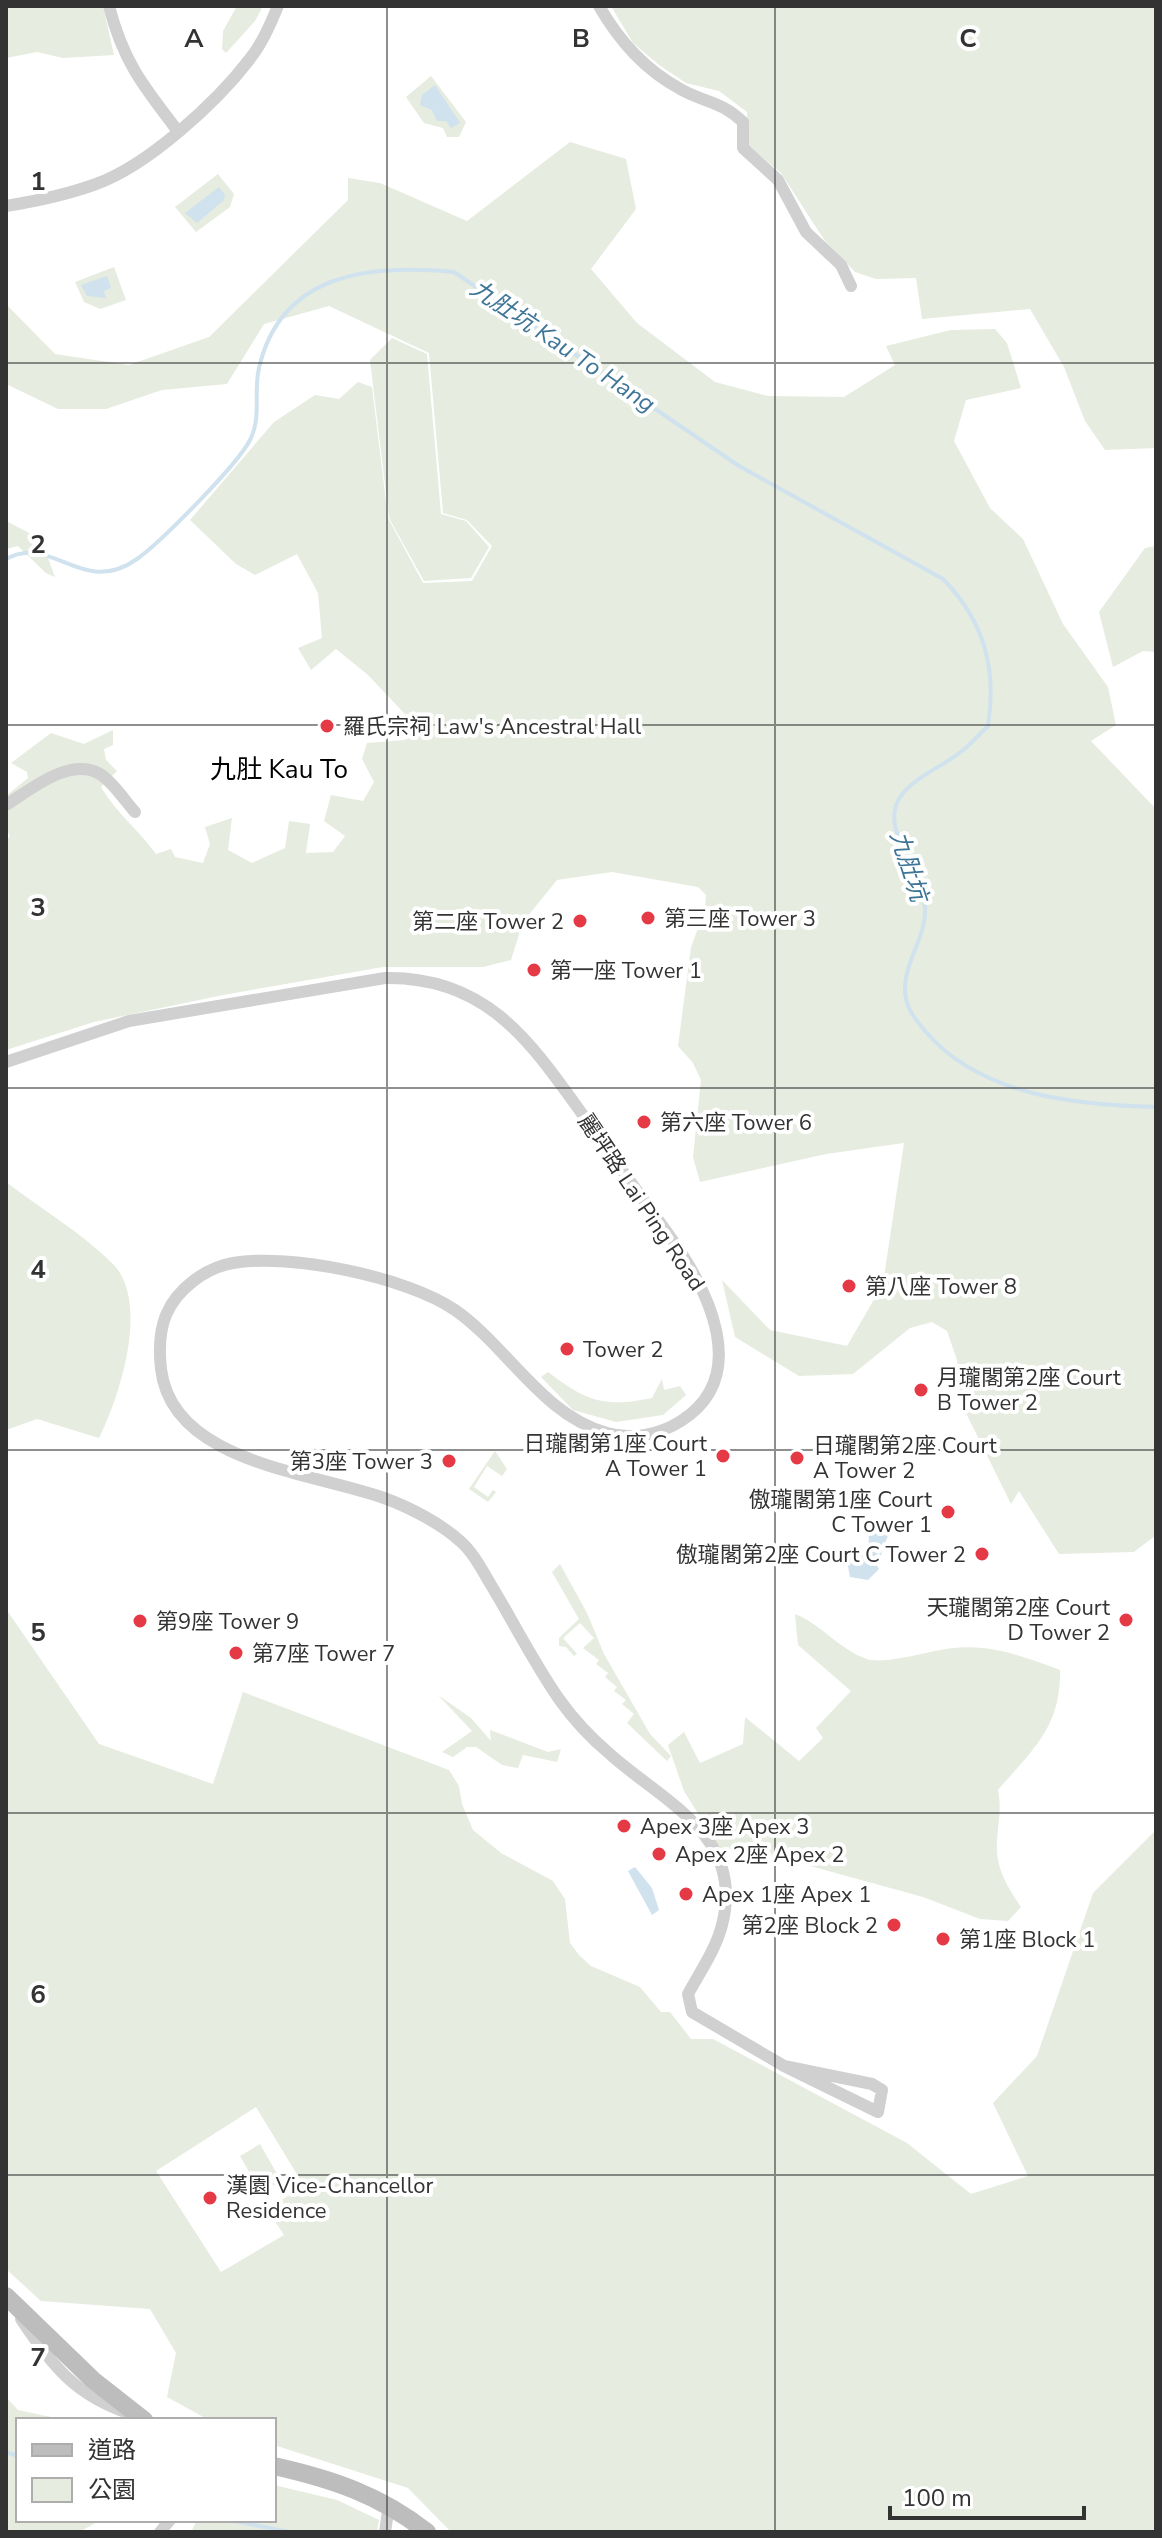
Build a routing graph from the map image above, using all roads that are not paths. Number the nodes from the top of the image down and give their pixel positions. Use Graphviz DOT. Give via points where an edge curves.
graph roads {
  1 [pos="109,6"];
  2 [pos="278,6"];
  3 [pos="599,6"];
  4 [pos="177,130"];
  5 [pos="6,206"];
  6 [pos="851,286"];
  7 [pos="6,805"];
  8 [pos="135,812"];
  9 [pos="6,1062"];
  10 [pos="784,2066"];
  11 [pos="6,2296"];
  12 [pos="141,2418"];
  13 [pos="276,2466"];
  14 [pos="389,2505"];
  15 [pos="385,2532"];
  16 [pos="427,2532"];
  1 -- 4 [label="street" via="120,48"];
  2 -- 4 [label="street" via="249,61"];
  3 -- 6 [label="street" via="631,54 683,91 726,106 743,122 743,148 778,180 806,232 841,265"];
  4 -- 5 [label="street" via="98,184"];
  7 -- 8 [label="street" via="48,779 84,769 101,774"];
  9 -- 10 [label="street, 麗坪路 Lai Ping Road" via="129,1021 399,977 437,983 475,998 514,1026 541,1058 706,1295 716,1321 718,1360 712,1383 692,1413 651,1434 605,1433 559,1408 451,1307 376,1279 265,1261 229,1263 203,1274 174,1300 159,1354 165,1395 208,1439 262,1464 387,1498 461,1541 581,1727 705,1833 718,1858 725,1905 720,1934 688,1994 689,2007"];
  10 -- 10 [label="street, 麗坪路 Lai Ping Road" via="872,2084 882,2090 878,2112"];
  11 -- 12 [label="main road"];
  13 -- 14 [label="main road" via="339,2482"];
  14 -- 15 [label="street"];
  14 -- 16 [label="main road"];
}
